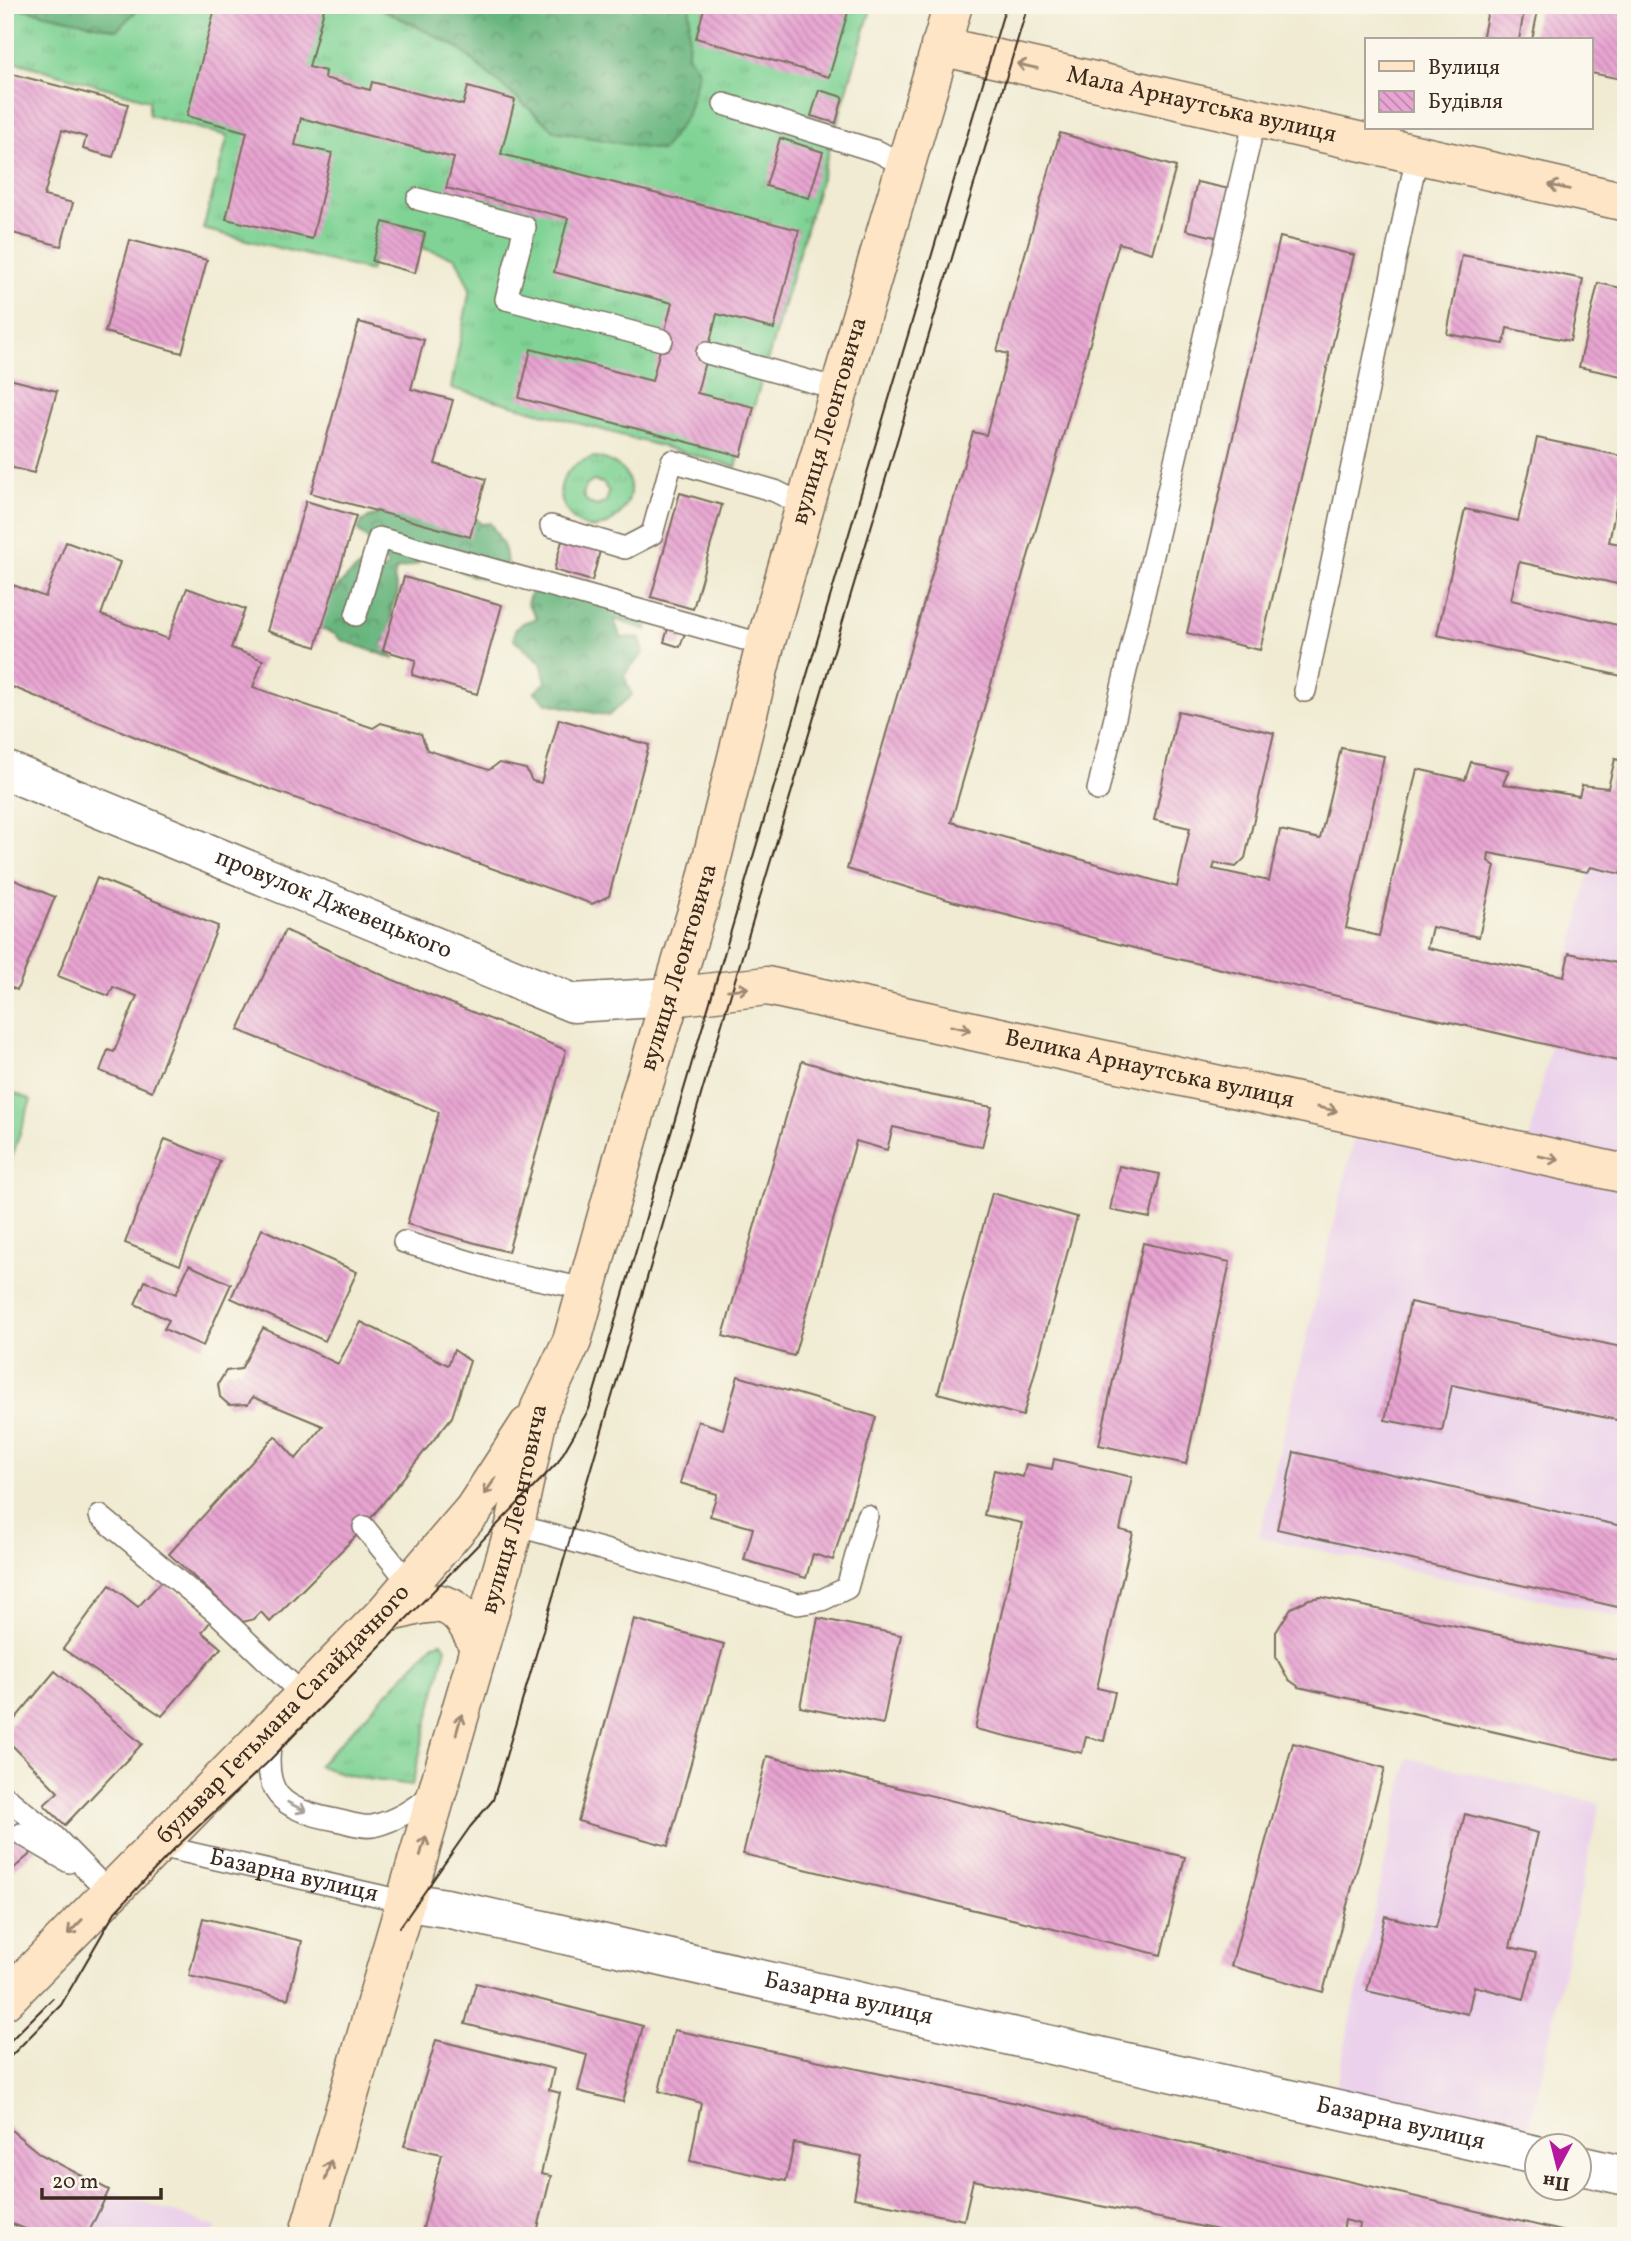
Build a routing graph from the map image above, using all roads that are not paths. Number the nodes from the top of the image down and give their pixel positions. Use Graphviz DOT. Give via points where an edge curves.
graph roads {
  1 [pos="953,5"];
  2 [pos="940,47"];
  3 [pos="724,104"];
  4 [pos="1255,118"];
  5 [pos="1418,155"];
  6 [pos="905,166"];
  7 [pos="418,200"];
  8 [pos="1626,202"];
  9 [pos="662,340"];
  10 [pos="707,353"];
  11 [pos="838,389"];
  12 [pos="805,506"];
  13 [pos="551,527"];
  14 [pos="356,615"];
  15 [pos="765,645"];
  16 [pos="1305,691"];
  17 [pos="5,770"];
  18 [pos="1098,790"];
  19 [pos="670,997"];
  20 [pos="1626,1174"];
  21 [pos="404,1242"];
  22 [pos="586,1289"];
  23 [pos="540,1408"];
  24 [pos="100,1516"];
  25 [pos="867,1516"];
  26 [pos="515,1524"];
  27 [pos="364,1527"];
  28 [pos="410,1584"];
  29 [pos="384,1614"];
  30 [pos="479,1648"];
  31 [pos="304,1696"];
  32 [pos="273,1728"];
  33 [pos="439,1790"];
  34 [pos="5,1797"];
  35 [pos="21,1834"];
  36 [pos="159,1846"];
  37 [pos="99,1883"];
  38 [pos="404,1915"];
  39 [pos="5,2000"];
  40 [pos="1522,2152"];
  41 [pos="1592,2168"];
  42 [pos="1626,2176"];
  43 [pos="308,2236"];
  1 -- 2 [label="main road, вулиця Леонтовича"];
  4 -- 2 [label="main road, Мала Арнаутська вулиця, one-way"];
  2 -- 6 [label="main road, вулиця Леонтовича"];
  3 -- 6 [label="lane" via="878,152"];
  4 -- 5 [label="main road, Мала Арнаутська вулиця"];
  4 -- 18 [label="lane"];
  8 -- 5 [label="main road, Мала Арнаутська вулиця, one-way"];
  5 -- 16 [label="lane"];
  6 -- 11 [label="main road, вулиця Леонтовича"];
  7 -- 9 [label="lane" via="525,227 506,299"];
  10 -- 11 [label="lane"];
  11 -- 12 [label="main road, вулиця Леонтовича"];
  12 -- 13 [label="lane" via="775,491 672,461 652,534 625,548"];
  12 -- 15 [label="main road, вулиця Леонтовича"];
  14 -- 15 [label="lane" via="379,538"];
  15 -- 19 [label="main road, вулиця Леонтовича" via="706,882"];
  17 -- 19 [label="street, провулок Джевецького" via="573,1003"];
  19 -- 20 [label="main road, Велика Арнаутська вулиця, one-way" via="767,986"];
  19 -- 22 [label="main road, вулиця Леонтовича"];
  21 -- 22 [label="lane" via="500,1271"];
  22 -- 23 [label="main road, вулиця Леонтовича" via="572,1341"];
  23 -- 26 [label="main road, вулиця Леонтовича"];
  23 -- 28 [label="main road, бульвар Гетьмана Сагайдачного, one-way" via="474,1509"];
  24 -- 31 [label="lane" via="218,1614"];
  25 -- 26 [label="lane" via="847,1588 822,1600 798,1604"];
  26 -- 30 [label="main road, вулиця Леонтовича"];
  27 -- 28 [label="lane"];
  28 -- 29 [label="main road, бульвар Гетьмана Сагайдачного"];
  29 -- 30 [label="main road" via="420,1604 446,1604 467,1619"];
  29 -- 31 [label="main road, бульвар Гетьмана Сагайдачного"];
  33 -- 30 [label="main road, вулиця Леонтовича, one-way"];
  31 -- 32 [label="main road, бульвар Гетьмана Сагайдачного"];
  32 -- 33 [label="lane, one-way" via="267,1763 273,1791 294,1808 370,1827 404,1816"];
  32 -- 36 [label="main road, бульвар Гетьмана Сагайдачного"];
  38 -- 33 [label="main road, вулиця Леонтовича, one-way"];
  34 -- 37 [label="lane" via="53,1835"];
  35 -- 37 [label="lane"];
  36 -- 37 [label="main road, бульвар Гетьмана Сагайдачного"];
  36 -- 38 [label="lane, Базарна вулиця"];
  37 -- 39 [label="main road, бульвар Гетьмана Сагайдачного, one-way"];
  38 -- 40 [label="street, Базарна вулиця" via="446,1908"];
  43 -- 38 [label="main road, вулиця Леонтовича, one-way"];
  41 -- 42 [label="street"];
}
